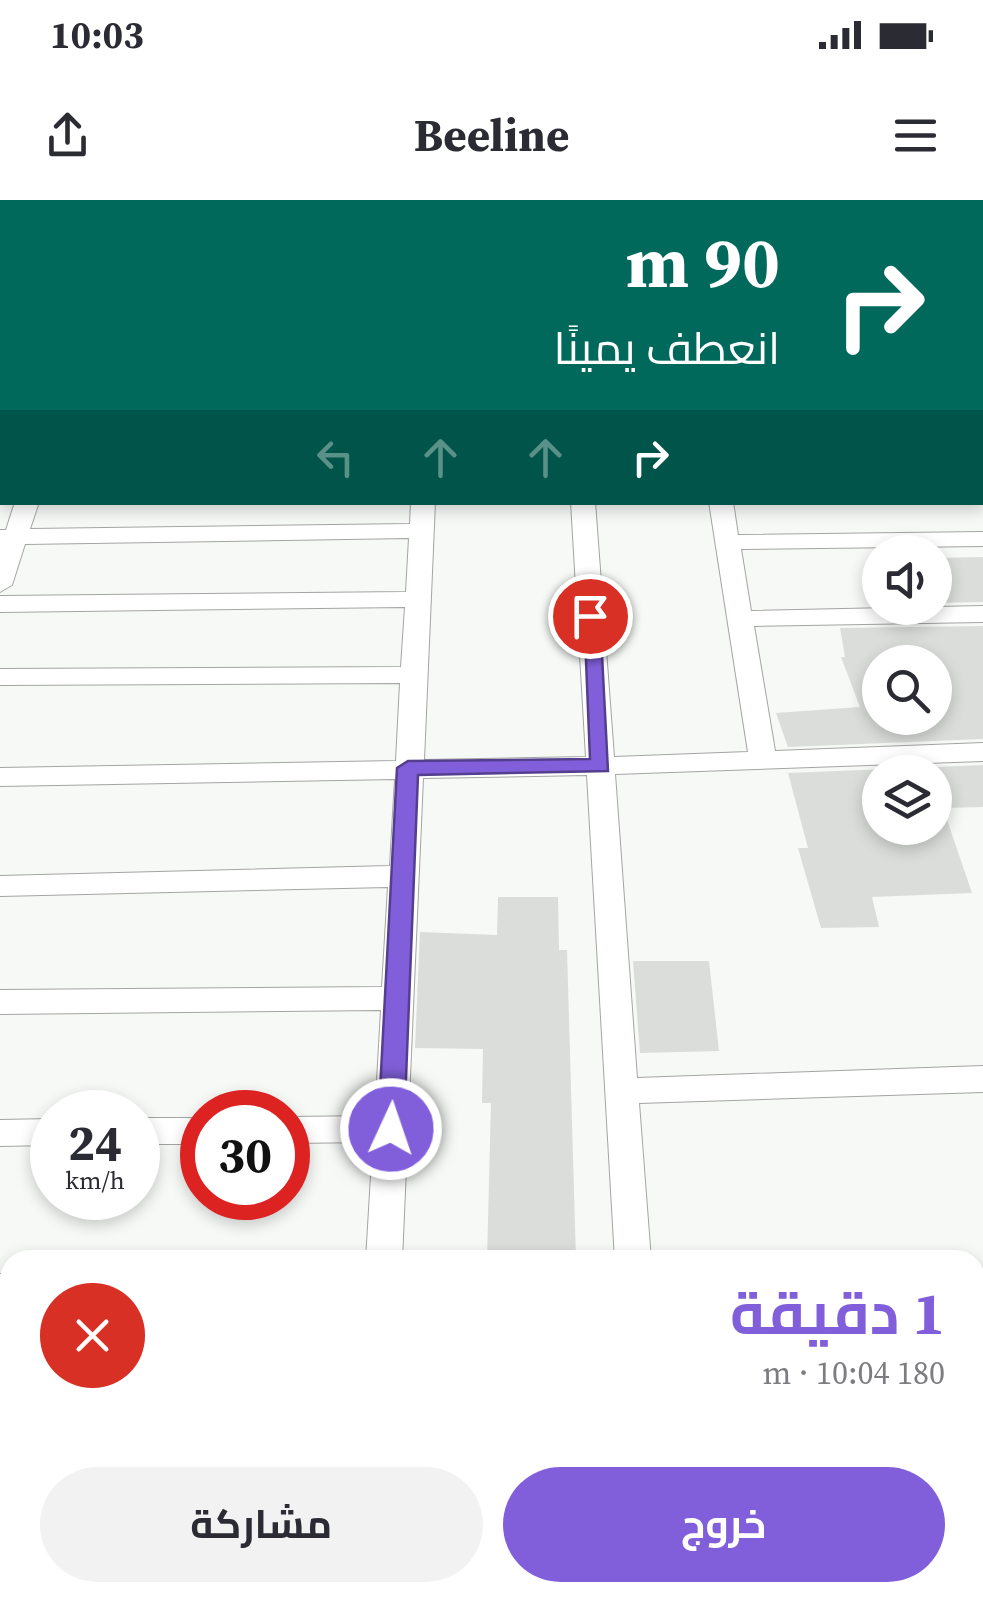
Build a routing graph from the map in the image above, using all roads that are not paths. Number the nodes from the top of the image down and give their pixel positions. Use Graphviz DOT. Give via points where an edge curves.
graph roads {
  1 [pos="25,505"];
  2 [pos="583,505"];
  3 [pos="721,505"];
  4 [pos="422,517"];
  5 [pos="7,537"];
  6 [pos="983,539"];
  7 [pos="727,542"];
  8 [pos="0,585"];
  9 [pos="416,599"];
  10 [pos="0,604"];
  11 [pos="983,614"];
  12 [pos="740,619"];
  13 [pos="414,674"];
  14 [pos="0,676"];
  15 [pos="983,752"];
  16 [pos="763,760"];
  17 [pos="601,766"];
  18 [pos="408,768"];
  19 [pos="0,777"];
  20 [pos="403,876"];
  21 [pos="0,886"];
  22 [pos="398,998"];
  23 [pos="0,1002"];
  24 [pos="983,1079"];
  25 [pos="622,1091"];
  26 [pos="391,1129"];
  27 [pos="310,1130"];
  28 [pos="30,1132"];
  29 [pos="0,1133"];
  30 [pos="385,1250"];
  31 [pos="632,1250"];
  1 -- 5 [label="street"];
  2 -- 17 [label="street"];
  3 -- 7 [label="street"];
  4 -- 5 [label="street"];
  4 -- 9 [label="street"];
  5 -- 8 [label="street"];
  6 -- 7 [label="street"];
  7 -- 12 [label="street"];
  9 -- 10 [label="street"];
  9 -- 13 [label="street"];
  11 -- 12 [label="street"];
  12 -- 16 [label="street"];
  13 -- 14 [label="street"];
  13 -- 18 [label="street"];
  15 -- 16 [label="street"];
  16 -- 17 [label="street"];
  17 -- 18 [label="street"];
  17 -- 25 [label="street"];
  18 -- 19 [label="street"];
  18 -- 20 [label="street"];
  20 -- 21 [label="street"];
  20 -- 22 [label="street"];
  22 -- 23 [label="street"];
  22 -- 26 [label="street"];
  24 -- 25 [label="street"];
  25 -- 31 [label="street"];
  26 -- 27 [label="street"];
  26 -- 30 [label="street"];
  28 -- 29 [label="street"];
}
